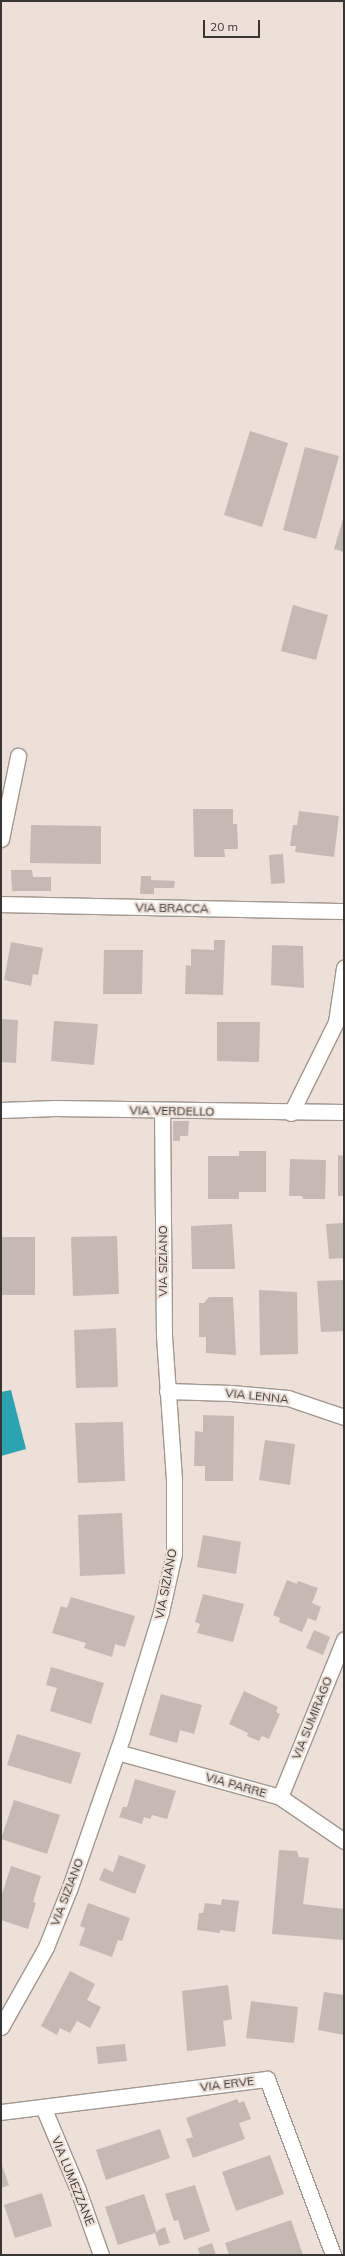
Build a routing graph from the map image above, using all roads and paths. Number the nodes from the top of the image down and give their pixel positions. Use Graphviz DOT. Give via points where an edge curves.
graph roads {
  1 [pos="18,756"];
  2 [pos="1,839"];
  3 [pos="1,904"];
  4 [pos="344,911"];
  5 [pos="344,968"];
  6 [pos="1,1110"];
  7 [pos="162,1110"];
  8 [pos="344,1112"];
  9 [pos="291,1113"];
  10 [pos="167,1391"];
  11 [pos="344,1417"];
  12 [pos="344,1639"];
  13 [pos="117,1752"];
  14 [pos="280,1797"];
  15 [pos="344,1841"];
  16 [pos="1,2027"];
  17 [pos="43,2107"];
  18 [pos="1,2112"];
  19 [pos="101,2255"];
  20 [pos="333,2255"];
  1 -- 2 [label="street"];
  3 -- 4 [label="street, VIA BRACCA"];
  5 -- 9 [label="street" via="336,1022"];
  6 -- 7 [label="street, VIA VERDELLO"];
  7 -- 9 [label="street, VIA VERDELLO"];
  7 -- 10 [label="street, VIA SIZIANO" via="164,1335"];
  8 -- 9 [label="street, VIA VERDELLO"];
  10 -- 11 [label="street, VIA LENNA" via="288,1398"];
  10 -- 13 [label="street, VIA SIZIANO" via="174,1479 174,1554 161,1612"];
  12 -- 14 [label="street, VIA SUMIRAGO"];
  13 -- 14 [label="street, VIA PARRE"];
  13 -- 16 [label="street, VIA SIZIANO" via="46,1947"];
  14 -- 15 [label="street, VIA PARRE"];
  17 -- 18 [label="street, VIA ERVE"];
  17 -- 19 [label="street, VIA LUMEZZANE" via="78,2190"];
  17 -- 20 [label="street, VIA ERVE" via="267,2079"];
}
